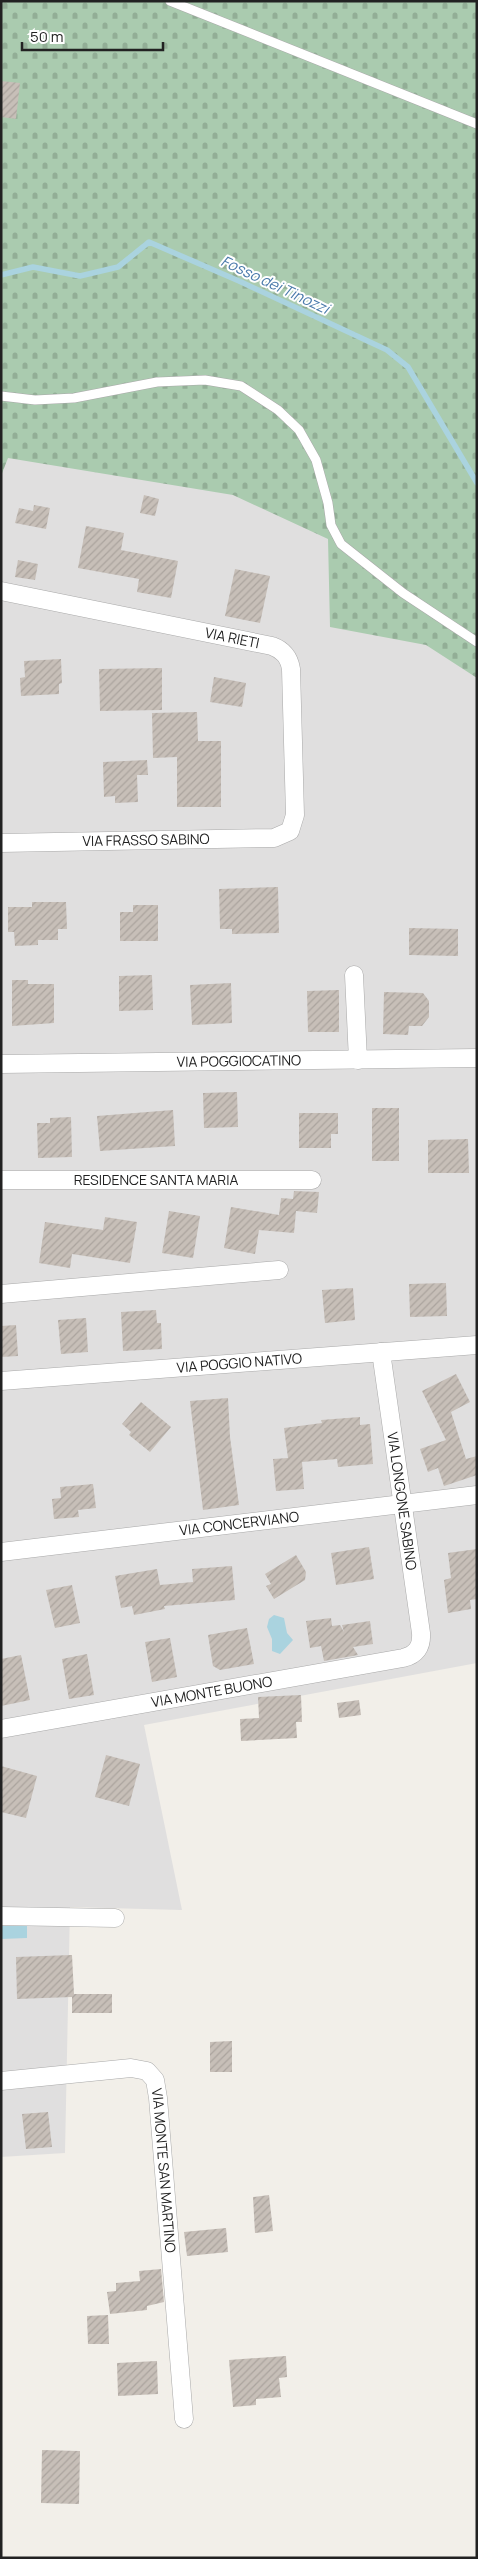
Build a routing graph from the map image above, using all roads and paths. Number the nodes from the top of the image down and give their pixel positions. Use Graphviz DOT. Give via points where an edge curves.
graph roads {
  1 [pos="170,1"];
  2 [pos="477,124"];
  3 [pos="1,396"];
  4 [pos="1,591"];
  5 [pos="477,642"];
  6 [pos="290,831"];
  7 [pos="1,843"];
  8 [pos="354,975"];
  9 [pos="477,1058"];
  10 [pos="358,1060"];
  11 [pos="1,1064"];
  12 [pos="1,1180"];
  13 [pos="312,1180"];
  14 [pos="279,1270"];
  15 [pos="1,1294"];
  16 [pos="477,1345"];
  17 [pos="381,1352"];
  18 [pos="1,1381"];
  19 [pos="477,1495"];
  20 [pos="402,1504"];
  21 [pos="1,1552"];
  22 [pos="419,1648"];
  23 [pos="1,1729"];
  24 [pos="1,1916"];
  25 [pos="116,1918"];
  26 [pos="1,2081"];
  27 [pos="184,2419"];
  1 -- 2 [label="lane"];
  3 -- 5 [label="lane" via="35,400 74,398 156,382 205,380 241,386 278,410 299,430 316,460 331,525 341,544 402,593"];
  4 -- 6 [label="street, VIA RIETI" via="272,646 286,654 291,669 295,815"];
  6 -- 7 [label="street, VIA FRASSO SABINO" via="268,838"];
  8 -- 10 [label="street"];
  9 -- 10 [label="street, VIA POGGIOCATINO"];
  10 -- 11 [label="street, VIA POGGIOCATINO"];
  12 -- 13 [label="street, RESIDENCE SANTA MARIA"];
  14 -- 15 [label="street"];
  16 -- 17 [label="street, VIA POGGIO NATIVO"];
  17 -- 18 [label="street, VIA POGGIO NATIVO"];
  17 -- 20 [label="street, VIA LONGONE SABINO"];
  19 -- 20 [label="street, VIA CONCERVIANO"];
  20 -- 21 [label="street, VIA CONCERVIANO"];
  20 -- 22 [label="street, VIA LONGONE SABINO" via="421,1633"];
  22 -- 23 [label="street, VIA MONTE BUONO" via="403,1658"];
  24 -- 25 [label="street"];
  26 -- 27 [label="street, VIA MONTE SAN MARTINO" via="131,2068 147,2071 154,2080"];
}
